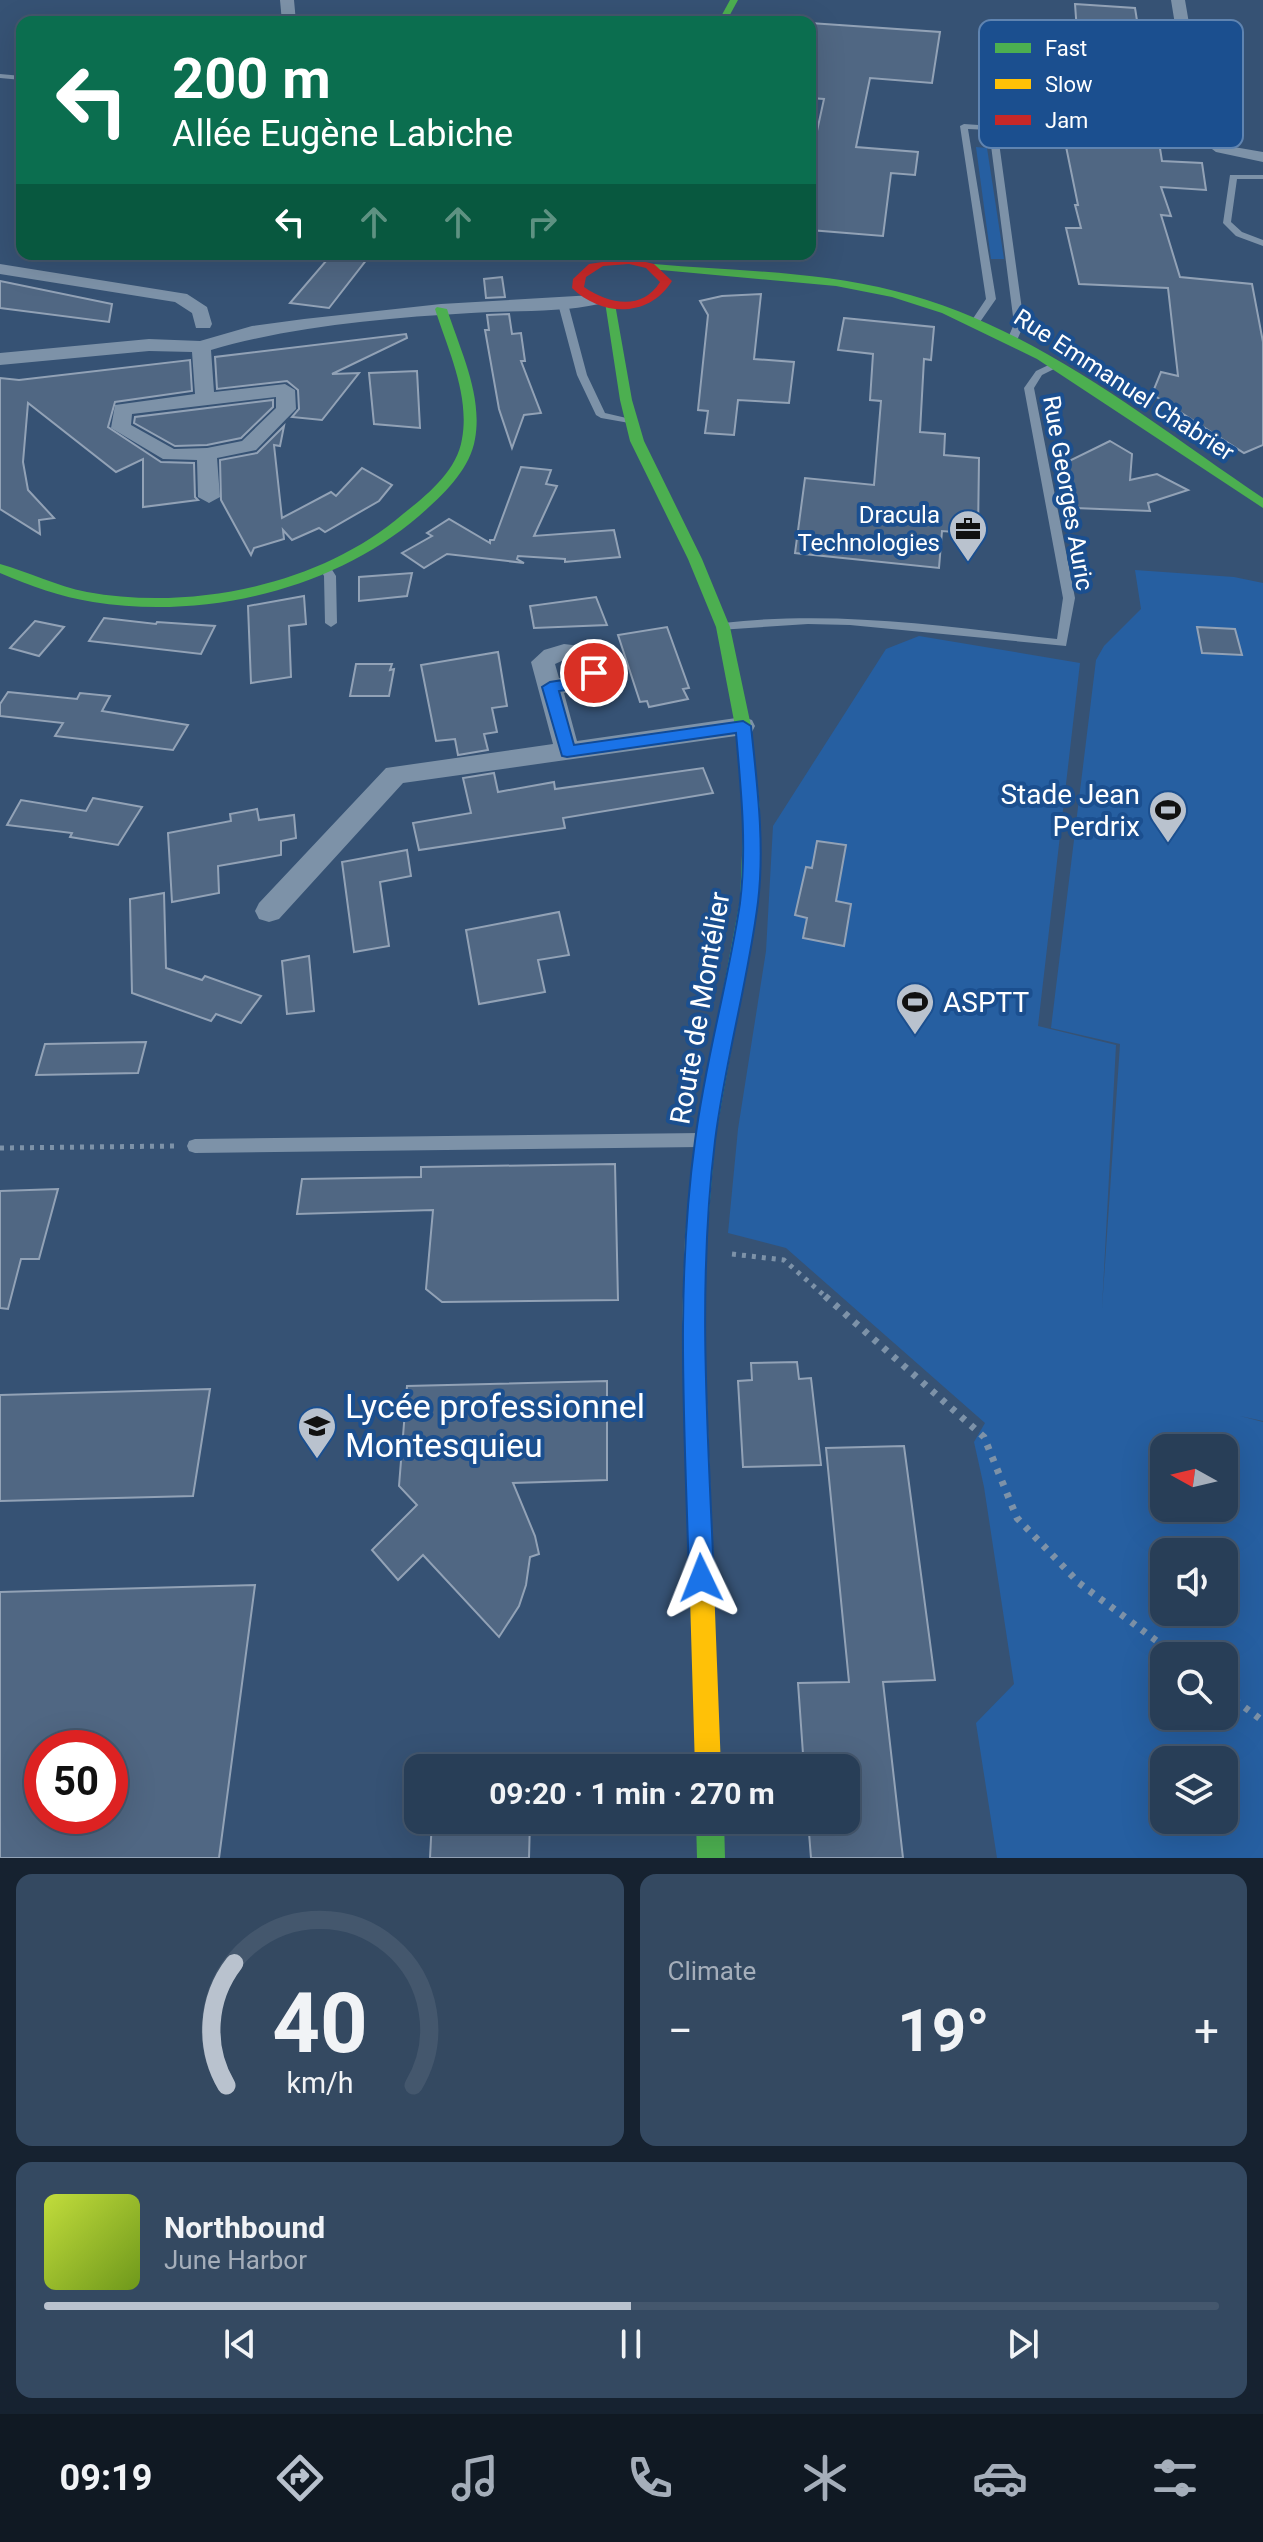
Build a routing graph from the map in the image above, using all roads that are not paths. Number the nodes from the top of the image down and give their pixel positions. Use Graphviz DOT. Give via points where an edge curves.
graph roads {
  1 [pos="1178,0"];
  2 [pos="1181,20"];
  3 [pos="979,127"];
  4 [pos="996,148"];
  5 [pos="1218,148"];
  6 [pos="1263,157"];
  7 [pos="1263,177"];
  8 [pos="1263,243"];
  9 [pos="33,260"];
  10 [pos="604,260"];
  11 [pos="645,261"];
  12 [pos="0,269"];
  13 [pos="23,271"];
  14 [pos="580,275"];
  15 [pos="767,277"];
  16 [pos="665,288"];
  17 [pos="562,300"];
  18 [pos="601,302"];
  19 [pos="441,309"];
  20 [pos="640,318"];
  21 [pos="977,320"];
  22 [pos="203,324"];
  23 [pos="222,334"];
  24 [pos="1013,338"];
  25 [pos="189,341"];
  26 [pos="0,359"];
  27 [pos="1057,364"];
  28 [pos="624,375"];
  29 [pos="205,399"];
  30 [pos="631,422"];
  31 [pos="207,454"];
  32 [pos="209,497"];
  33 [pos="1263,504"];
  34 [pos="325,567"];
  35 [pos="0,568"];
  36 [pos="331,623"];
  37 [pos="723,627"];
  38 [pos="550,687"];
  39 [pos="743,726"];
  40 [pos="567,751"];
  41 [pos="269,911"];
  42 [pos="705,1140"];
  43 [pos="195,1146"];
  44 [pos="708,1754"];
  45 [pos="710,1834"];
  46 [pos="711,1858"];
  1 -- 2 [label="street"];
  3 -- 21 [label="lane" via="964,126 991,299"];
  4 -- 24 [label="lane" via="1019,324"];
  5 -- 6 [label="street"];
  7 -- 8 [label="lane" via="1233,177 1227,223"];
  9 -- 13 [label="street"];
  10 -- 14 [label="main road"];
  11 -- 15 [label="main road, Rue Emmanuel Chabrier"];
  11 -- 16 [label="main road" via="666,281"];
  12 -- 13 [label="street"];
  13 -- 22 [label="street" via="181,298 201,311"];
  14 -- 18 [label="main road, Route de Montélier" via="578,288"];
  14 -- 19 [label="street" via="542,294"];
  15 -- 16 [label="main road, Rue Emmanuel Chabrier"];
  15 -- 21 [label="main road, Rue Emmanuel Chabrier" via="865,287"];
  16 -- 20 [label="main road"];
  17 -- 18 [label="street"];
  17 -- 19 [label="street"];
  17 -- 30 [label="lane" via="582,375 601,415"];
  18 -- 20 [label="main road"];
  18 -- 28 [label="main road, Route de Montélier"];
  19 -- 23 [label="street"];
  19 -- 34 [label="main road" via="465,397 469,438 454,471 428,504 382,540"];
  20 -- 28 [label="main road, Route de Montélier"];
  21 -- 24 [label="main road, Rue Emmanuel Chabrier"];
  22 -- 23 [label="street"];
  22 -- 25 [label="street"];
  23 -- 25 [label="street"];
  24 -- 27 [label="main road, Rue Emmanuel Chabrier"];
  25 -- 26 [label="street"];
  25 -- 29 [label="street"];
  27 -- 33 [label="main road, Rue Emmanuel Chabrier"];
  27 -- 37 [label="lane, Rue Georges Auric" via="1039,373 1029,388 1069,598 1062,643 819,618"];
  28 -- 30 [label="main road, Route de Montélier"];
  29 -- 31 [label="street" via="285,390 286,409 249,446"];
  29 -- 31 [label="street" via="122,409 121,428 170,455"];
  30 -- 37 [label="main road, Route de Montélier"];
  31 -- 32 [label="street"];
  34 -- 35 [label="main road" via="279,584 166,600 63,592"];
  34 -- 36 [label="lane" via="330,576"];
  37 -- 39 [label="main road, Route de Montélier"];
  38 -- 40 [label="street"];
  39 -- 40 [label="street"];
  39 -- 42 [label="main road, Route de Montélier" via="752,810 749,900"];
  40 -- 41 [label="street" via="395,775"];
  42 -- 43 [label="lane"];
  42 -- 44 [label="main road, Route de Montélier" via="693,1325"];
  45 -- 46 [label="main road"];
}
